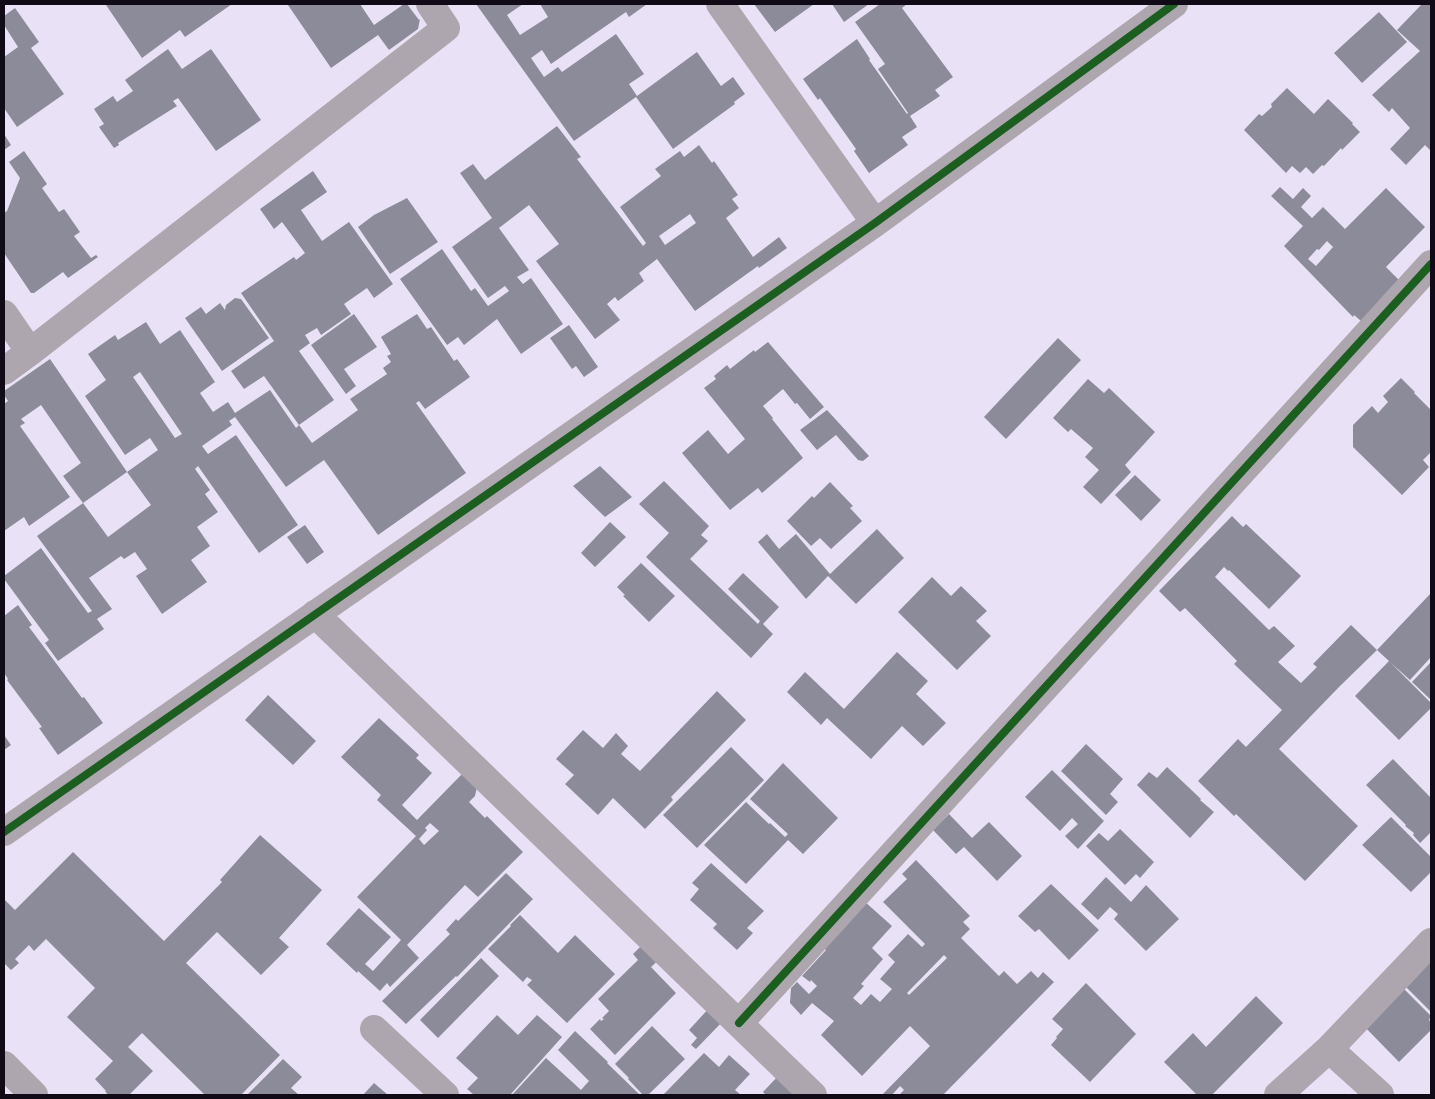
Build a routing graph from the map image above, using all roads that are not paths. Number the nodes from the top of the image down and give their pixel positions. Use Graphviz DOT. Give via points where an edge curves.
graph roads {
  1 [pos="430,4"];
  2 [pos="720,4"];
  3 [pos="1174,4"];
  4 [pos="874,223"];
  5 [pos="1431,264"];
  6 [pos="4,314"];
  7 [pos="30,352"];
  8 [pos="4,371"];
  9 [pos="314,614"];
  10 [pos="4,832"];
  11 [pos="1431,942"];
  12 [pos="738,1023"];
  13 [pos="374,1029"];
  14 [pos="1329,1049"];
  15 [pos="4,1065"];
  16 [pos="34,1095"];
  17 [pos="445,1095"];
  18 [pos="813,1095"];
  19 [pos="1278,1095"];
  20 [pos="1380,1095"];
  1 -- 7 [label="street" via="446,28"];
  2 -- 4 [label="street"];
  3 -- 4 [label="street"];
  4 -- 9 [label="street"];
  5 -- 12 [label="street"];
  6 -- 7 [label="street"];
  7 -- 8 [label="street"];
  9 -- 10 [label="street"];
  9 -- 12 [label="street"];
  11 -- 14 [label="street"];
  12 -- 18 [label="street"];
  13 -- 17 [label="street"];
  14 -- 19 [label="street"];
  14 -- 20 [label="street"];
  15 -- 16 [label="street"];
}
